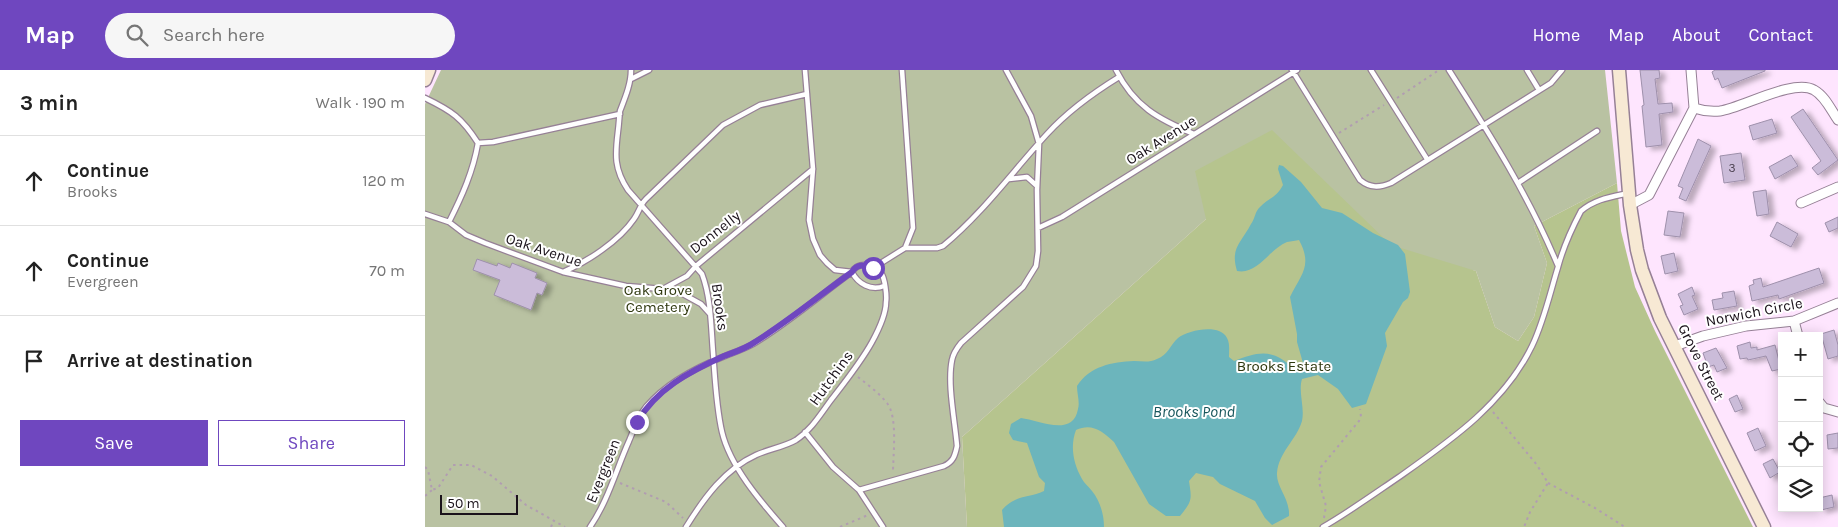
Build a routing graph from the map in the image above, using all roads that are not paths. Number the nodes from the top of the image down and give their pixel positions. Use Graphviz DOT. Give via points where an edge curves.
graph roads {
  1 [pos="429,70"];
  2 [pos="631,70"];
  3 [pos="649,70"];
  4 [pos="805,70"];
  5 [pos="902,70"];
  6 [pos="1006,70"];
  7 [pos="1116,70"];
  8 [pos="1371,70"];
  9 [pos="1449,70"];
  10 [pos="1527,70"];
  11 [pos="1562,70"];
  12 [pos="1619,70"];
  13 [pos="1691,70"];
  14 [pos="1294,71"];
  15 [pos="1119,77"];
  16 [pos="631,79"];
  17 [pos="425,80"];
  18 [pos="1539,90"];
  19 [pos="807,94"];
  20 [pos="425,98"];
  21 [pos="1694,108"];
  22 [pos="620,114"];
  23 [pos="1838,120"];
  24 [pos="1483,124"];
  25 [pos="1194,134"];
  26 [pos="1598,140"];
  27 [pos="478,143"];
  28 [pos="1039,144"];
  29 [pos="1427,159"];
  30 [pos="813,169"];
  31 [pos="1009,179"];
  32 [pos="1518,183"];
  33 [pos="1037,186"];
  34 [pos="1838,186"];
  35 [pos="1629,199"];
  36 [pos="1801,203"];
  37 [pos="641,205"];
  38 [pos="425,214"];
  39 [pos="449,222"];
  40 [pos="1038,228"];
  41 [pos="905,248"];
  42 [pos="696,266"];
  43 [pos="1558,266"];
  44 [pos="873,268"];
  45 [pos="563,272"];
  46 [pos="852,272"];
  47 [pos="883,286"];
  48 [pos="663,289"];
  49 [pos="1838,303"];
  50 [pos="710,315"];
  51 [pos="1794,321"];
  52 [pos="1797,332"];
  53 [pos="1675,346"];
  54 [pos="714,361"];
  55 [pos="1823,407"];
  56 [pos="1838,412"];
  57 [pos="805,432"];
  58 [pos="737,465"];
  59 [pos="859,490"];
  60 [pos="688,525"];
  61 [pos="590,527"];
  62 [pos="783,527"];
  63 [pos="883,527"];
  64 [pos="1323,527"];
  65 [pos="1764,527"];
  1 -- 17 [label="street"];
  2 -- 16 [label="lane, Donnelly"];
  3 -- 16 [label="lane"];
  4 -- 19 [label="lane"];
  5 -- 41 [label="lane" via="913,228"];
  6 -- 28 [label="lane" via="1031,116"];
  7 -- 15 [label="lane"];
  8 -- 29 [label="lane"];
  9 -- 24 [label="lane"];
  10 -- 18 [label="lane"];
  11 -- 18 [label="lane" via="1551,83"];
  12 -- 35 [label="street, Grove Street"];
  13 -- 21 [label="street"];
  14 -- 25 [label="lane, Oak Avenue"];
  14 -- 29 [label="lane" via="1359,180 1366,185 1383,186"];
  15 -- 25 [label="lane" via="1131,96 1149,112"];
  15 -- 28 [label="lane" via="1076,107"];
  16 -- 22 [label="lane, Donnelly"];
  18 -- 24 [label="lane"];
  19 -- 30 [label="lane"];
  19 -- 37 [label="lane" via="760,105 723,125"];
  20 -- 27 [label="lane" via="458,117"];
  21 -- 23 [label="street" via="1707,112 1722,111 1775,92 1806,87 1821,96"];
  21 -- 35 [label="street" via="1649,195"];
  22 -- 27 [label="lane"];
  22 -- 37 [label="lane, Donnelly" via="616,163 620,178"];
  24 -- 29 [label="lane"];
  24 -- 32 [label="lane"];
  25 -- 40 [label="lane, Oak Avenue" via="1062,217"];
  26 -- 32 [label="lane" via="1595,132"];
  27 -- 39 [label="lane" via="469,182"];
  28 -- 31 [label="lane"];
  28 -- 33 [label="lane"];
  30 -- 42 [label="lane, Donnelly"];
  30 -- 46 [label="lane" via="809,224 813,239 820,255 835,270"];
  31 -- 33 [label="lane" via="1027,177"];
  31 -- 41 [label="lane" via="943,246"];
  32 -- 43 [label="lane"];
  33 -- 40 [label="lane"];
  34 -- 36 [label="street"];
  35 -- 43 [label="lane" via="1598,200 1587,205 1581,211"];
  35 -- 53 [label="street, Grove Street" via="1642,270"];
  37 -- 42 [label="lane, Donnelly"];
  37 -- 45 [label="lane" via="635,218 621,233 582,263"];
  38 -- 39 [label="lane, Oak Avenue"];
  39 -- 45 [label="lane, Oak Avenue" via="466,235"];
  40 -- 59 [label="lane" via="1039,251 1031,277 961,343 952,360 957,446 951,463"];
  41 -- 44 [label="lane"];
  42 -- 48 [label="lane" via="687,276"];
  42 -- 50 [label="lane, Brooks" via="707,286"];
  43 -- 64 [label="lane" via="1533,344 1519,370 1489,406 1441,447"];
  44 -- 46 [label="lane" via="861,265"];
  44 -- 47 [label="lane, Hutchins" via="880,273"];
  45 -- 48 [label="lane, Oak Avenue" via="626,286"];
  46 -- 47 [label="lane" via="870,288"];
  46 -- 54 [label="lane" via="768,334 738,352"];
  47 -- 57 [label="lane, Hutchins" via="887,304 873,341 814,425"];
  48 -- 50 [label="lane, Oak Avenue" via="691,297"];
  49 -- 51 [label="street, Norwich Circle"];
  50 -- 54 [label="lane, Brooks"];
  51 -- 52 [label="street"];
  51 -- 53 [label="street, Norwich Circle" via="1746,326"];
  53 -- 65 [label="street, Grove Street"];
  54 -- 58 [label="lane" via="722,432"];
  54 -- 61 [label="lane, Evergreen" via="671,384 645,408 601,510"];
  55 -- 56 [label="street"];
  57 -- 58 [label="lane, Hutchins" via="795,440"];
  57 -- 59 [label="lane" via="833,466"];
  58 -- 60 [label="lane, Hutchins" via="723,477"];
  58 -- 62 [label="lane"];
  59 -- 63 [label="lane"];
}
